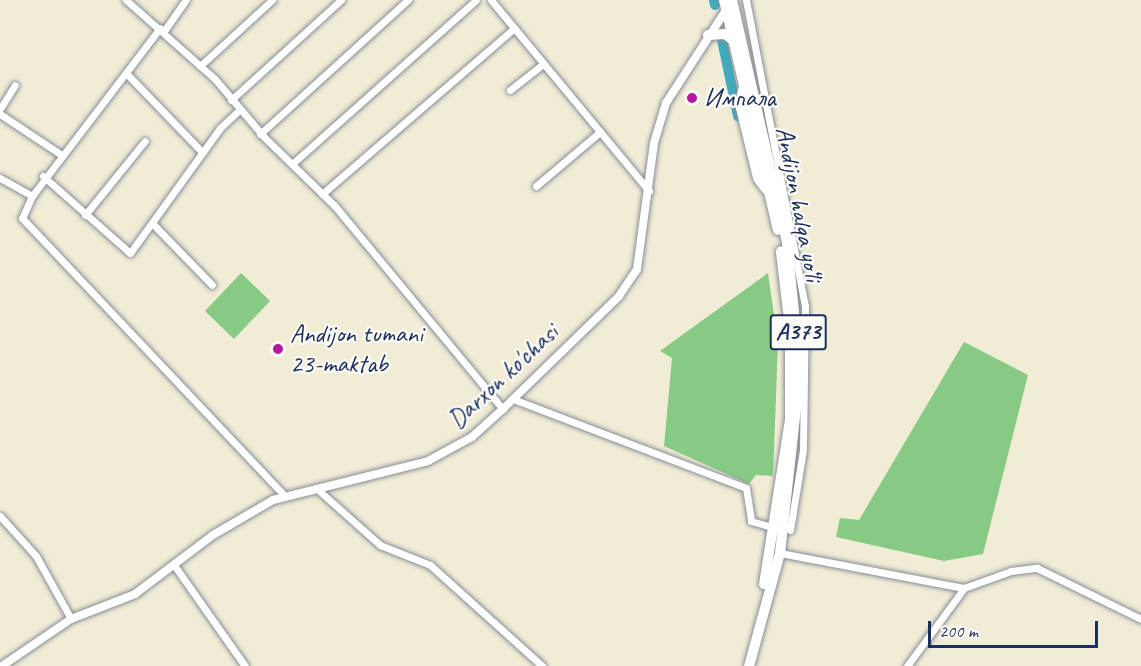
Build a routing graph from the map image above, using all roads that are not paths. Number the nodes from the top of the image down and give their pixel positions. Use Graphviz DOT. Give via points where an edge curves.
graph roads {
  1 [pos="126,0"];
  2 [pos="186,0"];
  3 [pos="272,0"];
  4 [pos="341,0"];
  5 [pos="408,0"];
  6 [pos="476,0"];
  7 [pos="491,0"];
  8 [pos="732,0"];
  9 [pos="746,0"];
  10 [pos="725,5"];
  11 [pos="514,28"];
  12 [pos="162,30"];
  13 [pos="708,35"];
  14 [pos="733,40"];
  15 [pos="543,64"];
  16 [pos="200,66"];
  17 [pos="126,72"];
  18 [pos="752,84"];
  19 [pos="15,85"];
  20 [pos="510,90"];
  21 [pos="231,100"];
  22 [pos="0,109"];
  23 [pos="239,110"];
  24 [pos="0,114"];
  25 [pos="600,132"];
  26 [pos="260,134"];
  27 [pos="145,141"];
  28 [pos="202,152"];
  29 [pos="60,154"];
  30 [pos="292,164"];
  31 [pos="43,176"];
  32 [pos="0,178"];
  33 [pos="536,186"];
  34 [pos="649,191"];
  35 [pos="322,194"];
  36 [pos="32,196"];
  37 [pos="85,215"];
  38 [pos="152,223"];
  39 [pos="212,285"];
  40 [pos="513,399"];
  41 [pos="503,409"];
  42 [pos="315,486"];
  43 [pos="284,495"];
  44 [pos="0,516"];
  45 [pos="782,532"];
  46 [pos="780,553"];
  47 [pos="174,565"];
  48 [pos="964,588"];
  49 [pos="1141,619"];
  50 [pos="71,620"];
  51 [pos="2,666"];
  52 [pos="245,666"];
  53 [pos="542,666"];
  54 [pos="742,666"];
  55 [pos="749,666"];
  56 [pos="907,666"];
  1 -- 12 [label="street"];
  2 -- 12 [label="street"];
  3 -- 16 [label="street"];
  4 -- 21 [label="street"];
  5 -- 26 [label="street"];
  6 -- 30 [label="street"];
  7 -- 11 [label="street"];
  8 -- 10 [label="main road, Darxon ko'chasi"];
  8 -- 18 [label="highway, Andijon halqa yo‘li / A373"];
  9 -- 18 [label="street"];
  10 -- 13 [label="main road, Darxon ko'chasi"];
  10 -- 14 [label="highway, Andijon halqa yo‘li / A373"];
  11 -- 15 [label="street"];
  11 -- 35 [label="street"];
  12 -- 16 [label="street"];
  12 -- 17 [label="street"];
  13 -- 14 [label="highway" via="725,34"];
  13 -- 34 [label="main road, Darxon ko'chasi" via="666,103"];
  14 -- 18 [label="highway, Andijon halqa yo‘li / A373"];
  15 -- 20 [label="street"];
  15 -- 25 [label="street"];
  16 -- 21 [label="street"];
  17 -- 28 [label="street"];
  17 -- 29 [label="street"];
  18 -- 45 [label="highway, Andijon halqa yo‘li / A373" via="786,284 791,369"];
  18 -- 45 [label="highway, Andijon halqa yo‘li / A373" via="777,173 794,286 800,372 793,469"];
  19 -- 22 [label="street"];
  21 -- 23 [label="street"];
  23 -- 26 [label="street"];
  23 -- 28 [label="street"];
  24 -- 29 [label="street"];
  25 -- 33 [label="street"];
  25 -- 34 [label="street"];
  26 -- 30 [label="street"];
  27 -- 37 [label="street"];
  28 -- 38 [label="street"];
  29 -- 31 [label="street"];
  30 -- 35 [label="street"];
  31 -- 36 [label="street"];
  31 -- 37 [label="street"];
  32 -- 36 [label="street"];
  34 -- 40 [label="main road, Darxon ko'chasi" via="637,269 619,296"];
  35 -- 41 [label="street"];
  36 -- 43 [label="street" via="22,218"];
  37 -- 38 [label="street" via="130,253"];
  38 -- 39 [label="street"];
  40 -- 41 [label="main road, Darxon ko'chasi"];
  40 -- 45 [label="street" via="746,488 751,520"];
  41 -- 42 [label="main road, Darxon ko'chasi" via="472,437 428,461"];
  42 -- 43 [label="main road, Darxon ko'chasi"];
  42 -- 53 [label="street" via="380,545 430,565"];
  43 -- 47 [label="main road, Darxon ko'chasi"];
  44 -- 50 [label="street" via="36,556"];
  45 -- 46 [label="highway, Andijon halqa yo‘li / A373"];
  45 -- 54 [label="highway, Andijon halqa yo‘li / A373"];
  46 -- 48 [label="street"];
  46 -- 55 [label="highway, Andijon halqa yo‘li / A373"];
  47 -- 50 [label="main road, Darxon ko'chasi" via="135,594"];
  47 -- 52 [label="street"];
  48 -- 49 [label="street" via="1037,568"];
  48 -- 56 [label="street"];
  50 -- 51 [label="main road, Darxon ko'chasi"];
}
